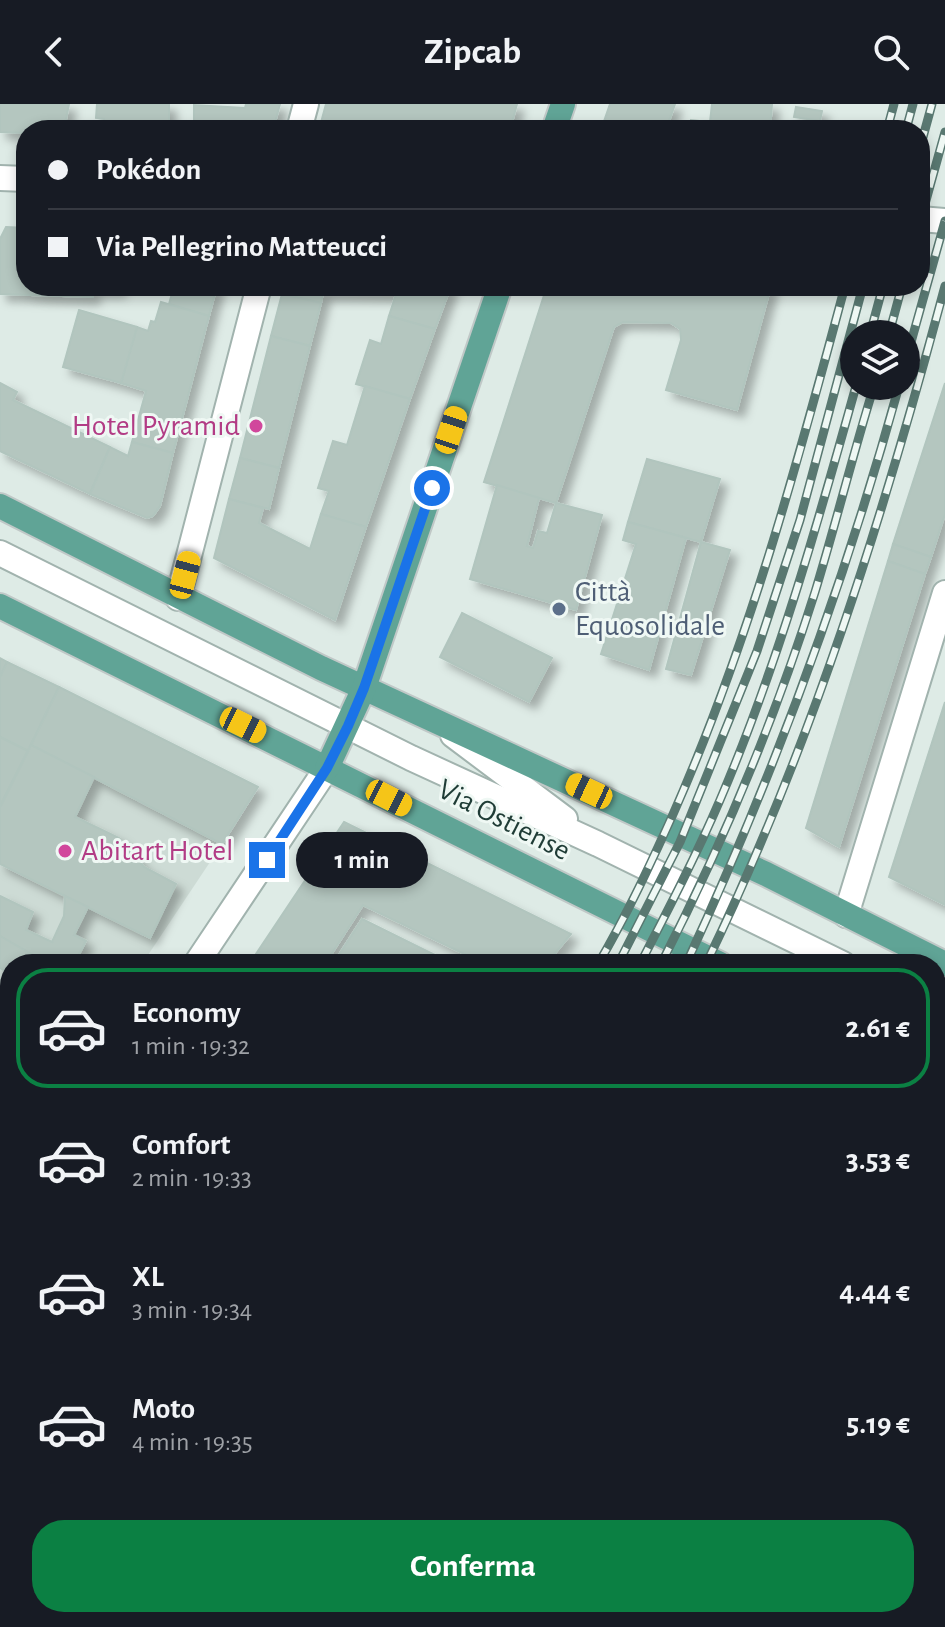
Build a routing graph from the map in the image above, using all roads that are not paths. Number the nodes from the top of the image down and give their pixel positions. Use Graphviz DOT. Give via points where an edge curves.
graph roads {
  1 [pos="256,296"];
  2 [pos="497,296"];
  3 [pos="0,506"];
  4 [pos="0,553"];
  5 [pos="945,593"];
  6 [pos="178,598"];
  7 [pos="0,606"];
  8 [pos="364,688"];
  9 [pos="431,719"];
  10 [pos="348,726"];
  11 [pos="327,768"];
  12 [pos="598,844"];
  13 [pos="846,915"];
  14 [pos="203,954"];
  15 [pos="700,954"];
  16 [pos="823,954"];
  17 [pos="925,954"];
  1 -- 6 [label="street"];
  2 -- 8 [label="main road"];
  3 -- 6 [label="main road, Via Ostiense"];
  4 -- 10 [label="street, Via Ostiense"];
  5 -- 13 [label="street"];
  6 -- 8 [label="main road, Via Ostiense"];
  7 -- 11 [label="main road, Via Ostiense"];
  8 -- 9 [label="main road, Via Ostiense"];
  8 -- 10 [label="main road"];
  9 -- 12 [label="street"];
  9 -- 13 [label="main road, Via Ostiense"];
  10 -- 11 [label="main road"];
  10 -- 12 [label="street, Via Ostiense"];
  11 -- 14 [label="street"];
  11 -- 15 [label="main road, Via Ostiense"];
  12 -- 16 [label="street, Via Ostiense"];
  13 -- 17 [label="main road, Via Ostiense"];
}
